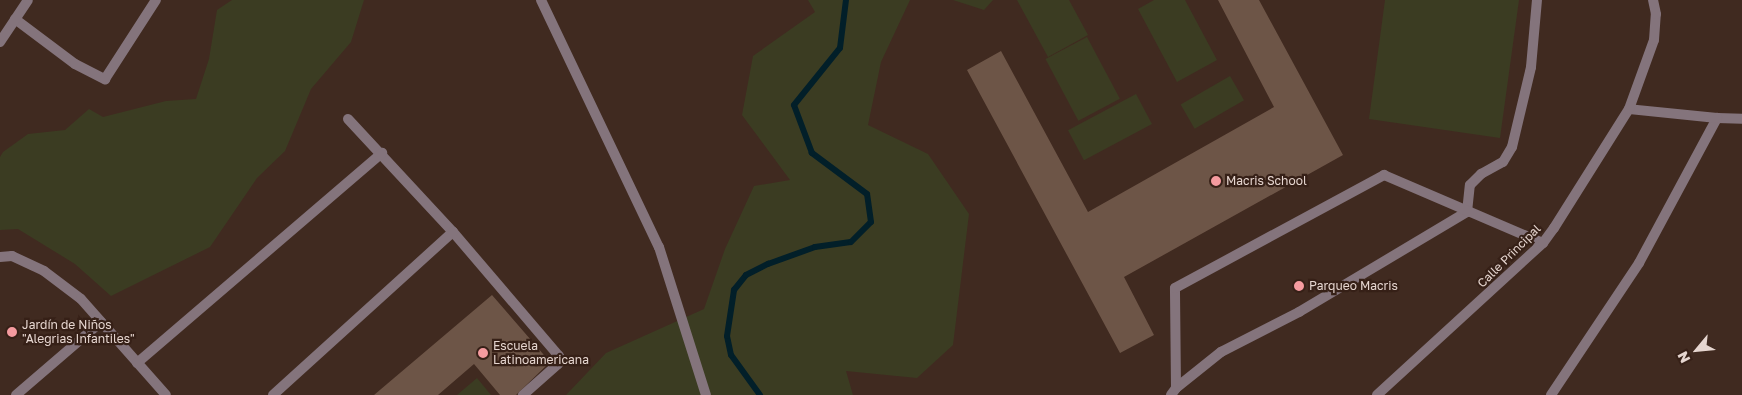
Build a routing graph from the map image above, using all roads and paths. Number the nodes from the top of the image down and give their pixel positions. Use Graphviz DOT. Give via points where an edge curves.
graph roads {
  1 [pos="28,0"];
  2 [pos="156,0"];
  3 [pos="541,0"];
  4 [pos="1537,0"];
  5 [pos="1653,0"];
  6 [pos="15,19"];
  7 [pos="0,42"];
  8 [pos="1629,109"];
  9 [pos="1717,118"];
  10 [pos="348,119"];
  11 [pos="1742,120"];
  12 [pos="382,153"];
  13 [pos="1467,212"];
  14 [pos="453,232"];
  15 [pos="1543,243"];
  16 [pos="0,257"];
  17 [pos="102,322"];
  18 [pos="137,363"];
  19 [pos="1173,392"];
  20 [pos="16,395"];
  21 [pos="166,395"];
  22 [pos="273,395"];
  23 [pos="523,395"];
  24 [pos="706,395"];
  25 [pos="1377,395"];
  26 [pos="1551,395"];
  1 -- 6 [label="street"];
  2 -- 6 [label="street" via="105,78 75,64"];
  3 -- 24 [label="street" via="659,247"];
  4 -- 13 [label="street" via="1530,67 1512,147 1503,162 1481,174 1470,185"];
  5 -- 8 [label="street, Calle Principal" via="1656,14 1654,40"];
  6 -- 7 [label="street"];
  8 -- 9 [label="street"];
  8 -- 15 [label="street, Calle Principal"];
  9 -- 11 [label="street"];
  9 -- 26 [label="street" via="1639,263"];
  10 -- 12 [label="street"];
  12 -- 14 [label="street"];
  12 -- 18 [label="street"];
  13 -- 15 [label="street"];
  13 -- 19 [label="street" via="1299,312 1221,352"];
  13 -- 19 [label="street" via="1384,175 1175,288"];
  14 -- 22 [label="street"];
  14 -- 23 [label="street" via="559,356 558,364"];
  15 -- 25 [label="street, Calle Principal"];
  16 -- 17 [label="street" via="12,256 44,271 81,299"];
  17 -- 18 [label="street"];
  17 -- 20 [label="street"];
  18 -- 21 [label="street"];
}
